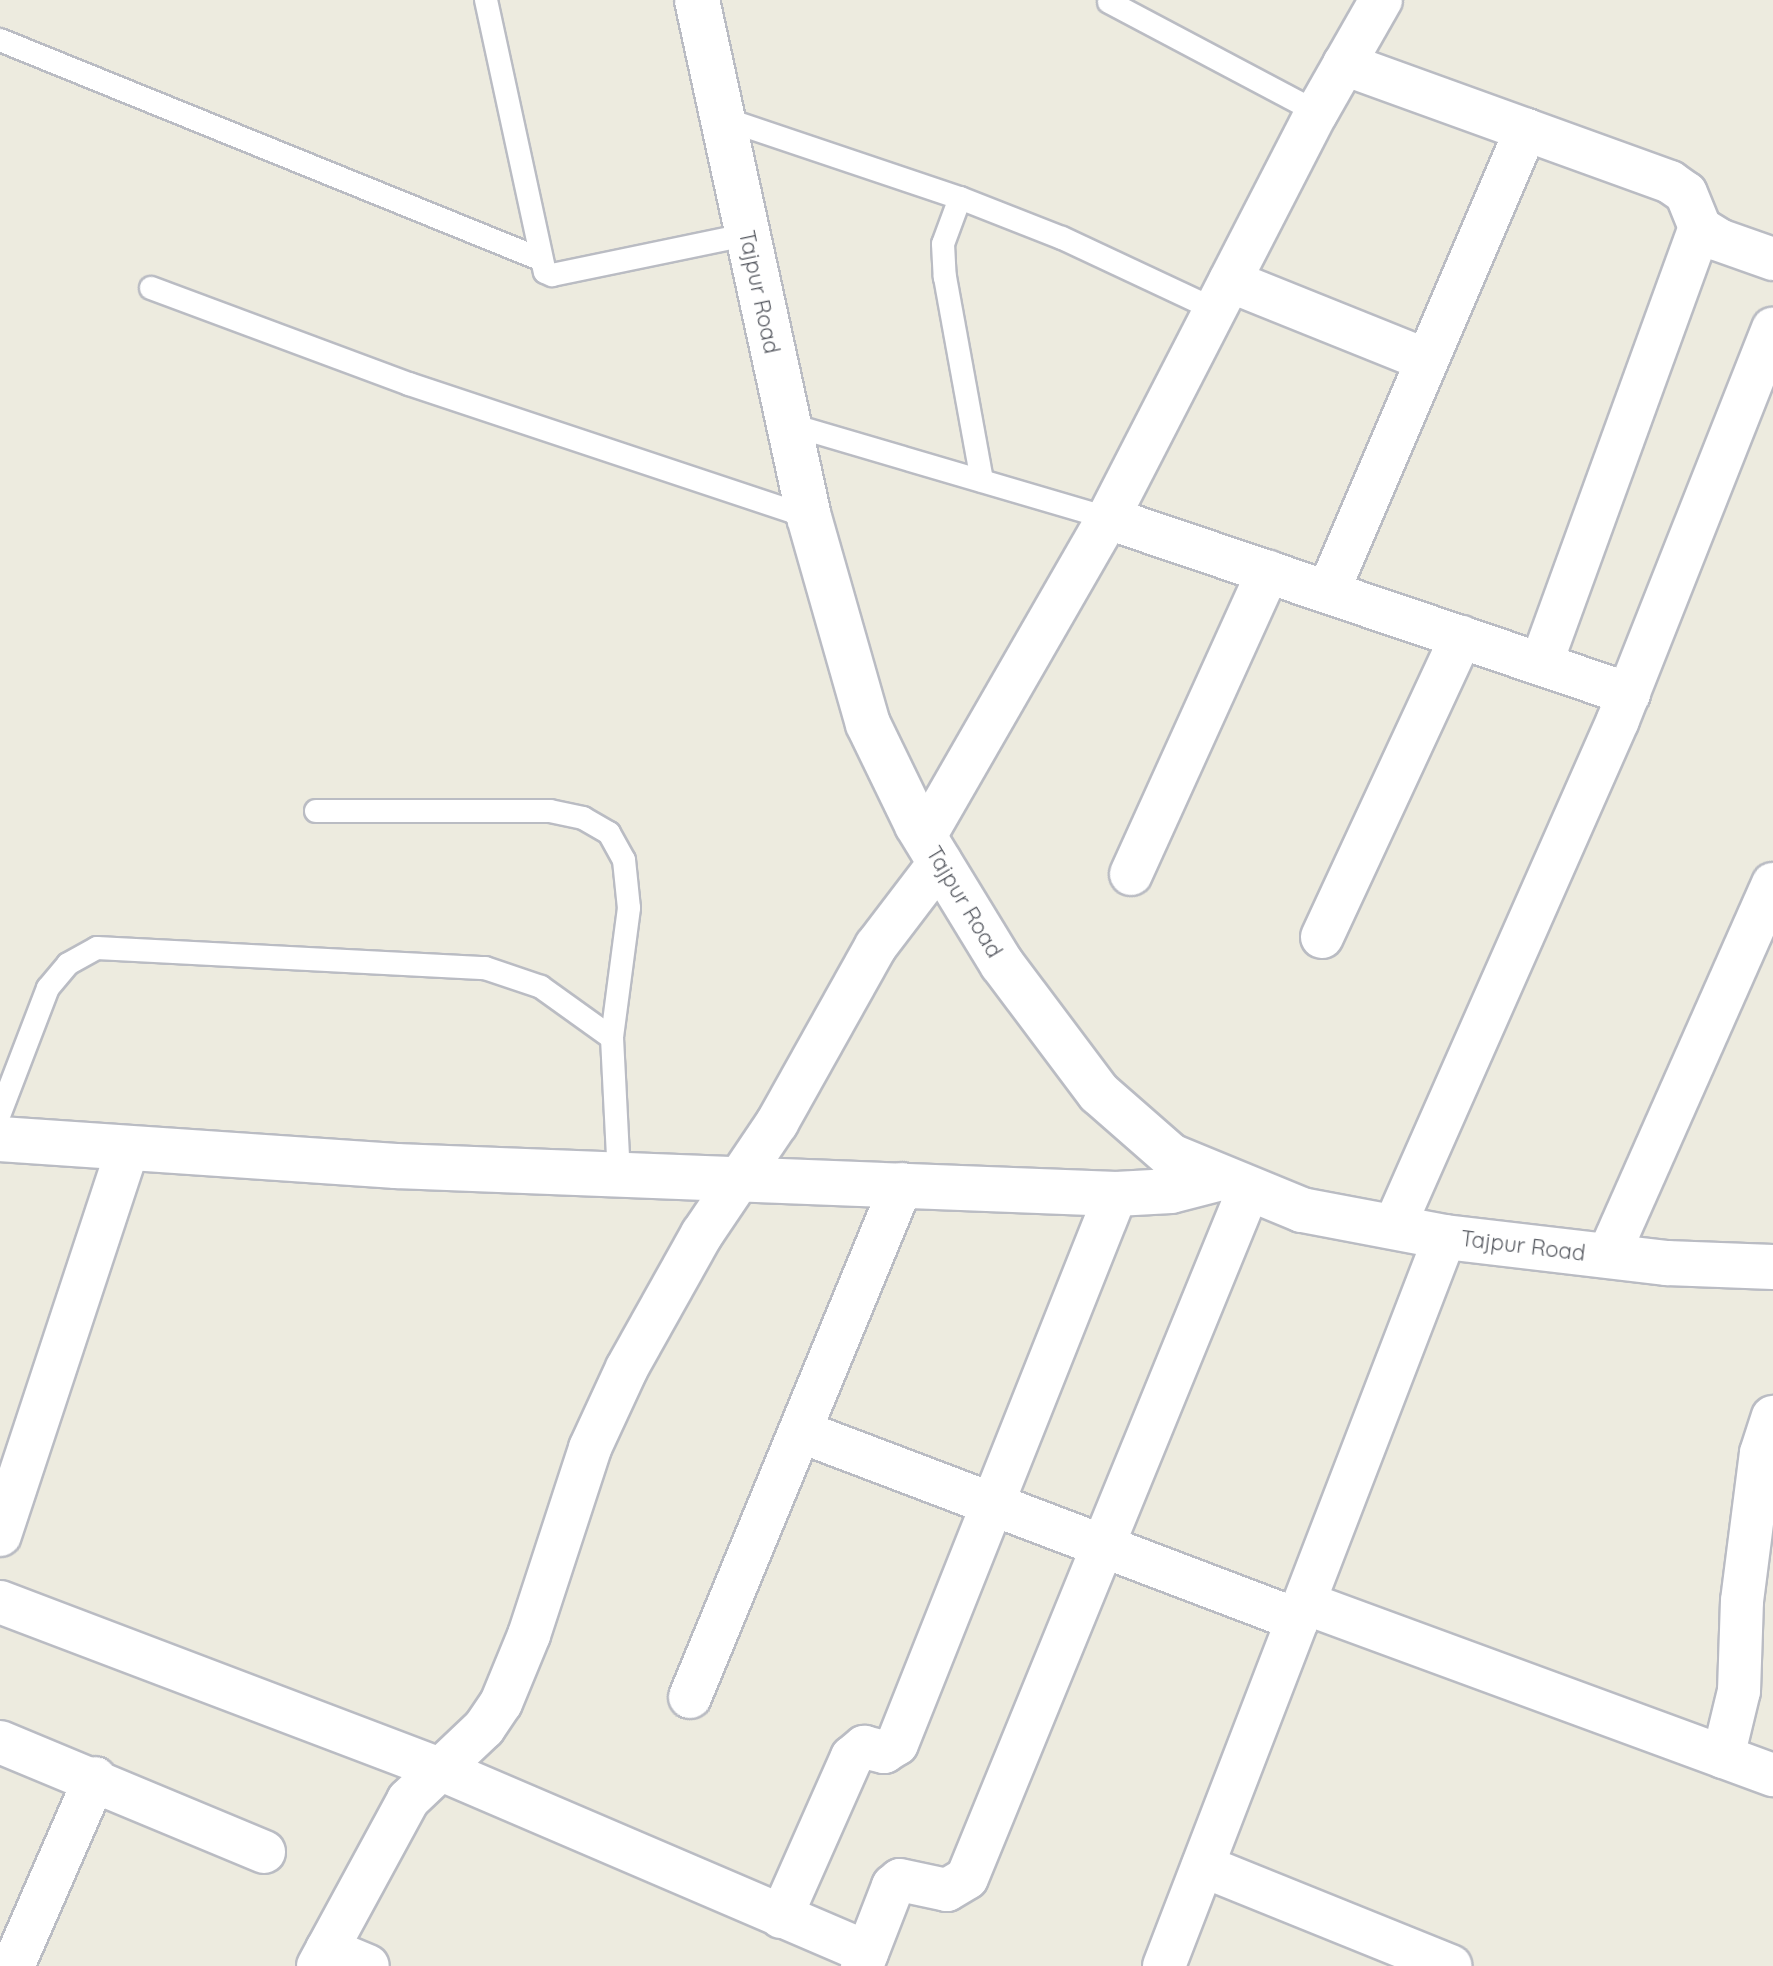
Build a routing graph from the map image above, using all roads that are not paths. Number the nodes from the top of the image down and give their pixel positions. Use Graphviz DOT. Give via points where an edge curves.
graph roads {
  1 [pos="486,0"];
  2 [pos="697,0"];
  3 [pos="1381,0"];
  4 [pos="1109,2"];
  5 [pos="0,40"];
  6 [pos="1344,64"];
  7 [pos="1317,112"];
  8 [pos="722,118"];
  9 [pos="1526,130"];
  10 [pos="960,198"];
  11 [pos="1700,228"];
  12 [pos="746,235"];
  13 [pos="540,259"];
  14 [pos="1773,259"];
  15 [pos="151,288"];
  16 [pos="1223,296"];
  17 [pos="1773,329"];
  18 [pos="1427,360"];
  19 [pos="788,424"];
  20 [pos="982,481"];
  21 [pos="809,517"];
  22 [pos="1108,518"];
  23 [pos="1268,572"];
  24 [pos="1328,592"];
  25 [pos="1461,637"];
  26 [pos="1541,664"];
  27 [pos="1629,694"];
  28 [pos="316,811"];
  29 [pos="932,849"];
  30 [pos="1131,874"];
  31 [pos="1773,884"];
  32 [pos="1322,937"];
  33 [pos="612,1038"];
  34 [pos="0,1113"];
  35 [pos="0,1139"];
  36 [pos="127,1151"];
  37 [pos="619,1175"];
  38 [pos="741,1179"];
  39 [pos="902,1184"];
  40 [pos="1232,1185"];
  41 [pos="1116,1194"];
  42 [pos="1394,1227"];
  43 [pos="1445,1237"];
  44 [pos="1608,1256"];
  45 [pos="1773,1267"];
  46 [pos="1773,1417"];
  47 [pos="802,1432"];
  48 [pos="993,1501"];
  49 [pos="0,1535"];
  50 [pos="1103,1544"];
  51 [pos="0,1602"];
  52 [pos="1302,1611"];
  53 [pos="690,1697"];
  54 [pos="0,1742"];
  55 [pos="1723,1757"];
  56 [pos="437,1768"];
  57 [pos="1773,1775"];
  58 [pos="95,1778"];
  59 [pos="264,1852"];
  60 [pos="1203,1866"];
  61 [pos="781,1917"];
  62 [pos="322,1957"];
  63 [pos="864,1959"];
  64 [pos="13,1966"];
  65 [pos="368,1966"];
  66 [pos="1164,1966"];
  67 [pos="1451,1966"];
  1 -- 13 [label="lane"];
  2 -- 8 [label="main road, Tajpur Road"];
  3 -- 6 [label="street"];
  4 -- 7 [label="lane"];
  5 -- 13 [label="lane"];
  6 -- 7 [label="street"];
  6 -- 9 [label="street"];
  7 -- 16 [label="street"];
  8 -- 10 [label="lane"];
  8 -- 12 [label="main road, Tajpur Road"];
  9 -- 11 [label="street" via="1670,182 1686,193"];
  9 -- 18 [label="street"];
  10 -- 16 [label="lane"];
  10 -- 20 [label="lane" via="943,244 945,277"];
  11 -- 14 [label="street"];
  11 -- 26 [label="street"];
  12 -- 13 [label="lane" via="552,275"];
  12 -- 19 [label="main road, Tajpur Road"];
  15 -- 21 [label="lane" via="409,384"];
  16 -- 18 [label="street"];
  16 -- 22 [label="street"];
  17 -- 27 [label="street"];
  18 -- 24 [label="street"];
  19 -- 20 [label="lane"];
  19 -- 21 [label="main road, Tajpur Road"];
  20 -- 22 [label="lane"];
  21 -- 29 [label="main road, Tajpur Road" via="868,724"];
  22 -- 23 [label="street"];
  22 -- 29 [label="street"];
  23 -- 24 [label="street"];
  23 -- 30 [label="street"];
  24 -- 25 [label="street"];
  25 -- 26 [label="street"];
  25 -- 32 [label="street"];
  26 -- 27 [label="street"];
  27 -- 42 [label="street"];
  28 -- 33 [label="lane" via="550,811 583,818 609,833 624,860 629,908"];
  29 -- 38 [label="street"];
  29 -- 40 [label="main road, Tajpur Road" via="1002,964 1099,1093 1171,1156"];
  31 -- 44 [label="street"];
  33 -- 34 [label="lane" via="541,987 485,968 97,948 68,964 48,988"];
  33 -- 37 [label="lane"];
  35 -- 36 [label="main road"];
  36 -- 37 [label="main road"];
  36 -- 49 [label="street"];
  37 -- 38 [label="main road"];
  38 -- 39 [label="main road"];
  38 -- 56 [label="street" via="702,1234 605,1414 501,1703 484,1728"];
  39 -- 41 [label="main road"];
  39 -- 47 [label="street"];
  40 -- 41 [label="main road"];
  40 -- 42 [label="main road, Tajpur Road" via="1302,1210"];
  40 -- 50 [label="street"];
  41 -- 48 [label="street"];
  42 -- 43 [label="main road, Tajpur Road"];
  43 -- 44 [label="main road, Tajpur Road"];
  43 -- 52 [label="street"];
  44 -- 45 [label="main road, Tajpur Road"];
  46 -- 55 [label="street" via="1761,1453 1742,1601 1739,1691"];
  47 -- 48 [label="street"];
  47 -- 53 [label="street"];
  48 -- 50 [label="street"];
  48 -- 61 [label="street" via="897,1744 884,1752 864,1747 852,1757"];
  50 -- 52 [label="street"];
  50 -- 63 [label="street" via="967,1878 947,1890 900,1880"];
  51 -- 56 [label="street"];
  52 -- 55 [label="street"];
  52 -- 60 [label="street"];
  54 -- 58 [label="street"];
  55 -- 57 [label="street"];
  56 -- 61 [label="street"];
  56 -- 62 [label="street" via="408,1800"];
  58 -- 59 [label="street"];
  58 -- 64 [label="street"];
  60 -- 66 [label="street"];
  60 -- 67 [label="street"];
  61 -- 63 [label="street"];
  62 -- 65 [label="street"];
}
